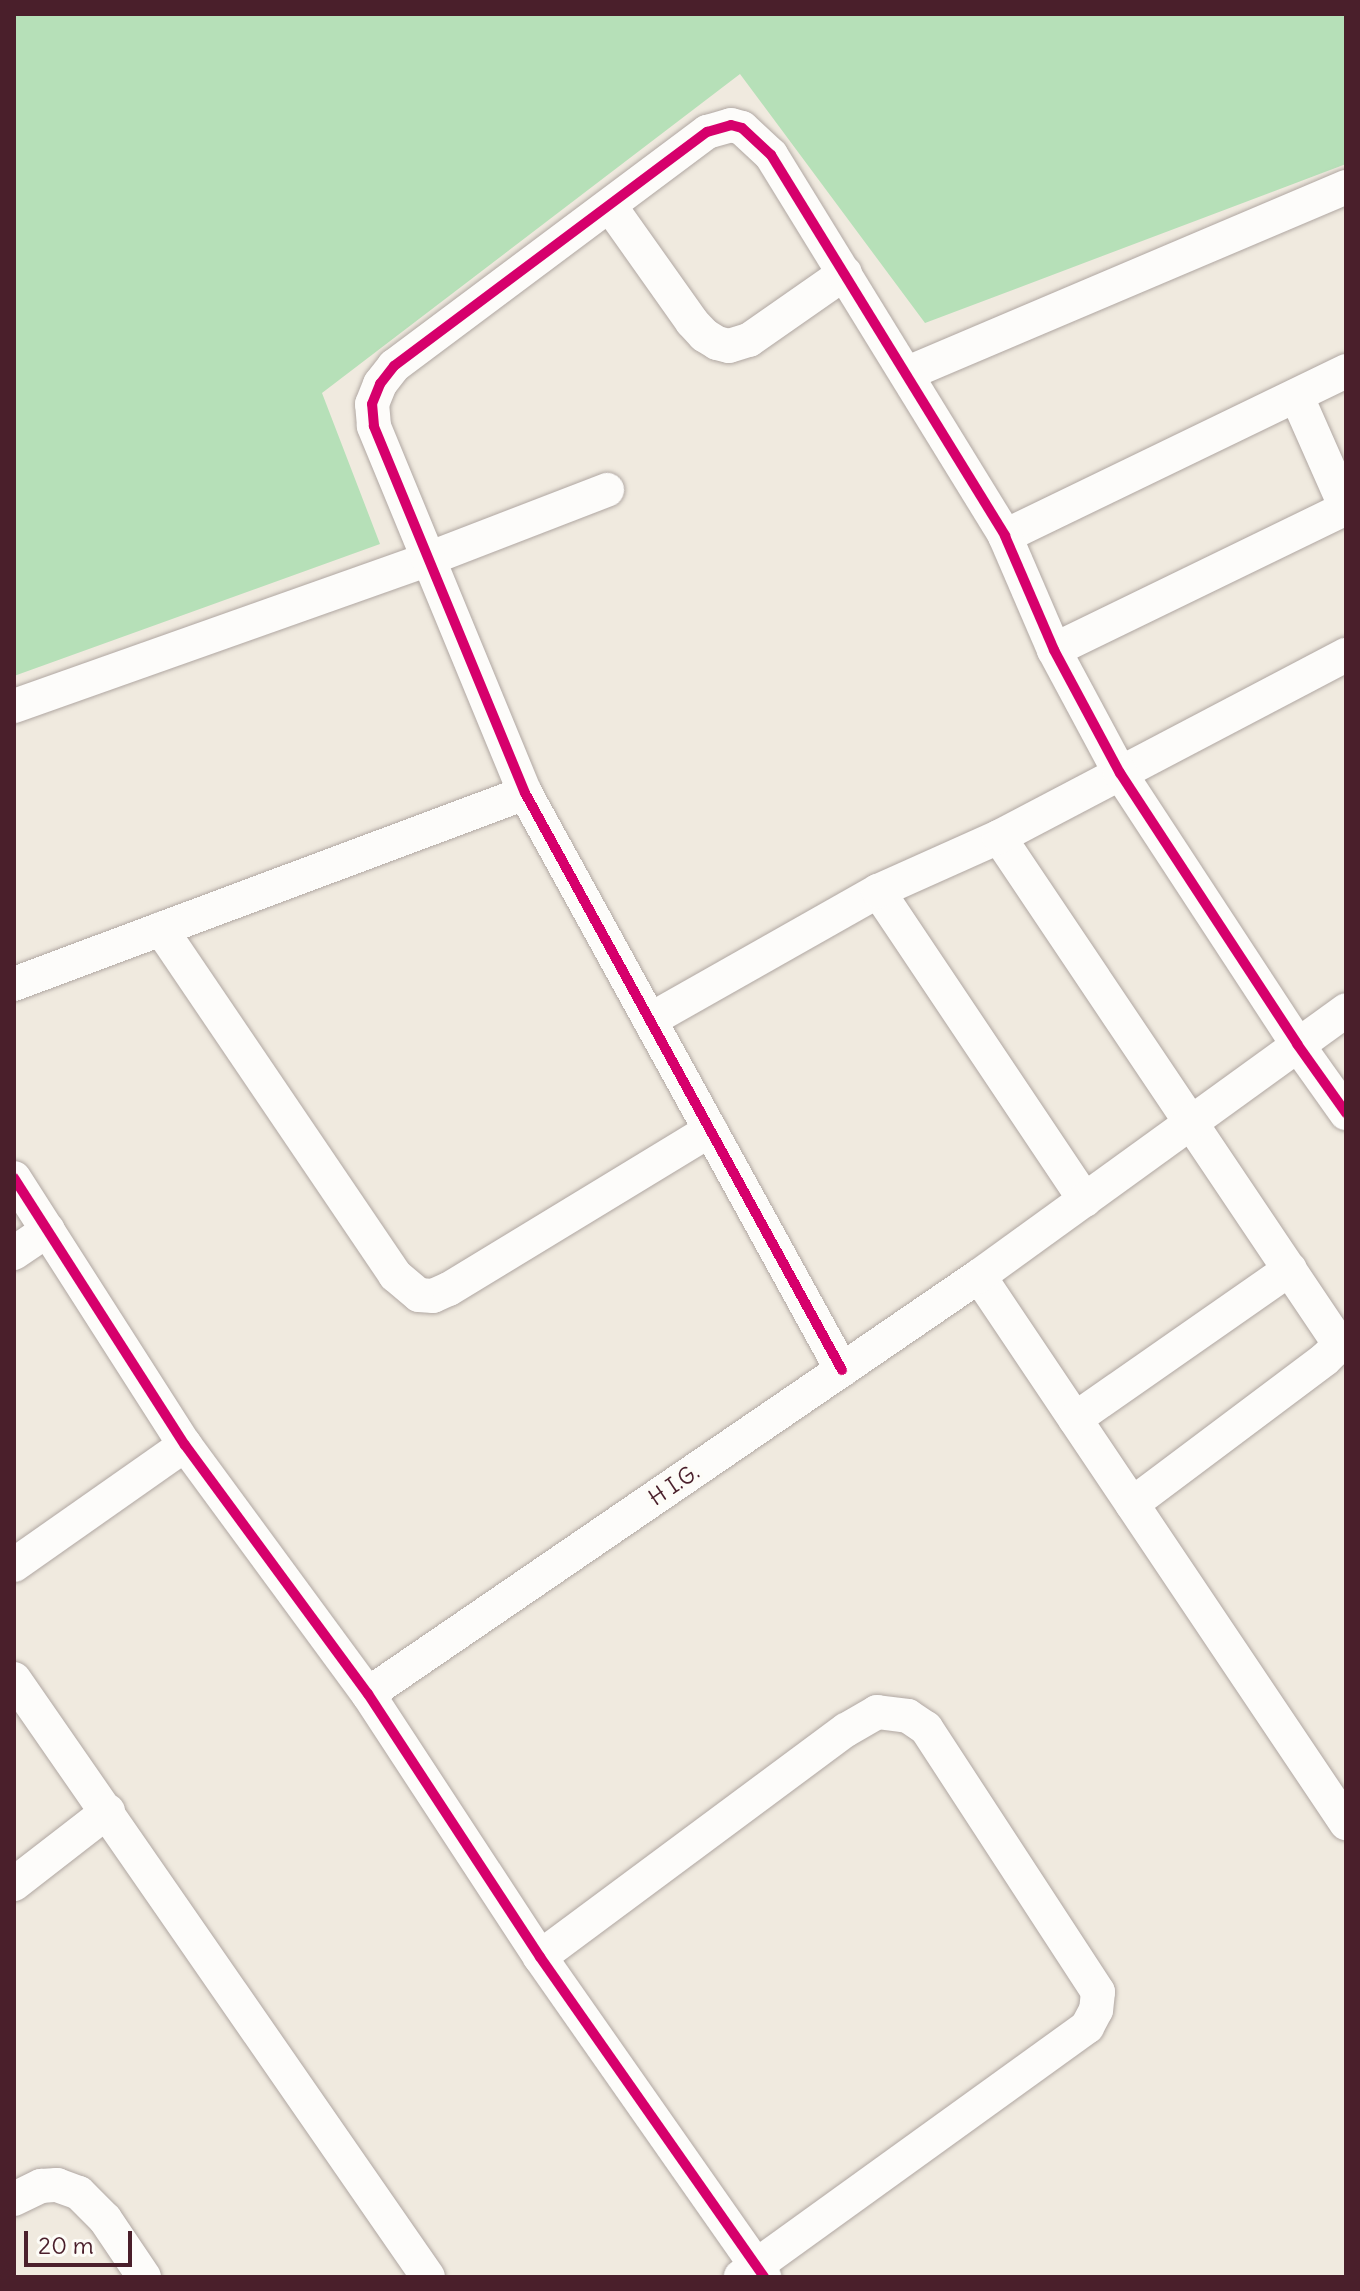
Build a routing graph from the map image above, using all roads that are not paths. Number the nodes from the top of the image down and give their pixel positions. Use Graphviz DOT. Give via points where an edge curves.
graph roads {
  1 [pos="1346,187"];
  2 [pos="610,206"];
  3 [pos="845,273"];
  4 [pos="1346,371"];
  5 [pos="908,373"];
  6 [pos="1297,397"];
  7 [pos="607,490"];
  8 [pos="1005,536"];
  9 [pos="428,559"];
  10 [pos="1054,650"];
  11 [pos="1342,664"];
  12 [pos="14,706"];
  13 [pos="1120,773"];
  14 [pos="525,793"];
  15 [pos="999,837"];
  16 [pos="878,891"];
  17 [pos="161,929"];
  18 [pos="14,984"];
  19 [pos="1346,1010"];
  20 [pos="650,1020"];
  21 [pos="1297,1044"];
  22 [pos="1346,1113"];
  23 [pos="1193,1124"];
  24 [pos="710,1130"];
  25 [pos="14,1178"];
  26 [pos="1085,1200"];
  27 [pos="48,1230"];
  28 [pos="14,1253"];
  29 [pos="1290,1269"];
  30 [pos="979,1276"];
  31 [pos="1343,1342"];
  32 [pos="842,1370"];
  33 [pos="1075,1419"];
  34 [pos="185,1445"];
  35 [pos="1132,1504"];
  36 [pos="14,1565"];
  37 [pos="14,1679"];
  38 [pos="368,1694"];
  39 [pos="108,1811"];
  40 [pos="1346,1823"];
  41 [pos="14,1884"];
  42 [pos="540,1957"];
  43 [pos="14,2199"];
  44 [pos="754,2274"];
  45 [pos="144,2277"];
  46 [pos="428,2277"];
  1 -- 5 [label="street"];
  2 -- 3 [label="street" via="692,322 717,343 729,346 749,340"];
  2 -- 3 [label="street" via="707,132 731,125 753,136 771,155"];
  2 -- 9 [label="street" via="394,366 380,384 372,404 374,426"];
  3 -- 5 [label="street"];
  4 -- 6 [label="street"];
  5 -- 8 [label="street"];
  6 -- 8 [label="street"];
  6 -- 10 [label="street" via="1346,508"];
  7 -- 9 [label="street"];
  8 -- 10 [label="street"];
  9 -- 12 [label="street"];
  9 -- 14 [label="street"];
  10 -- 13 [label="street"];
  11 -- 13 [label="street"];
  13 -- 15 [label="street"];
  13 -- 21 [label="street"];
  14 -- 17 [label="street"];
  14 -- 20 [label="street"];
  15 -- 16 [label="street"];
  15 -- 23 [label="street"];
  16 -- 20 [label="street"];
  16 -- 26 [label="street"];
  17 -- 18 [label="street"];
  17 -- 24 [label="street" via="395,1275 419,1295 449,1289"];
  19 -- 21 [label="street, H I.G."];
  20 -- 24 [label="street"];
  21 -- 22 [label="street"];
  21 -- 23 [label="street, H I.G."];
  23 -- 26 [label="street, H I.G."];
  23 -- 29 [label="street"];
  24 -- 32 [label="street"];
  25 -- 27 [label="street"];
  26 -- 30 [label="street, H I.G."];
  27 -- 28 [label="street"];
  27 -- 34 [label="street"];
  29 -- 31 [label="street"];
  29 -- 33 [label="street"];
  30 -- 32 [label="street, H I.G."];
  30 -- 33 [label="street"];
  31 -- 35 [label="street"];
  32 -- 38 [label="street, H I.G."];
  33 -- 35 [label="street"];
  34 -- 36 [label="street"];
  34 -- 38 [label="street"];
  35 -- 40 [label="street"];
  37 -- 39 [label="street"];
  38 -- 42 [label="street"];
  39 -- 41 [label="street"];
  39 -- 46 [label="street"];
  42 -- 44 [label="street"];
  42 -- 44 [label="street" via="846,1730 877,1712 908,1716 926,1728 1098,1992 1096,2010 1087,2027"];
  43 -- 45 [label="street" via="41,2186 79,2193 105,2219"];
}
